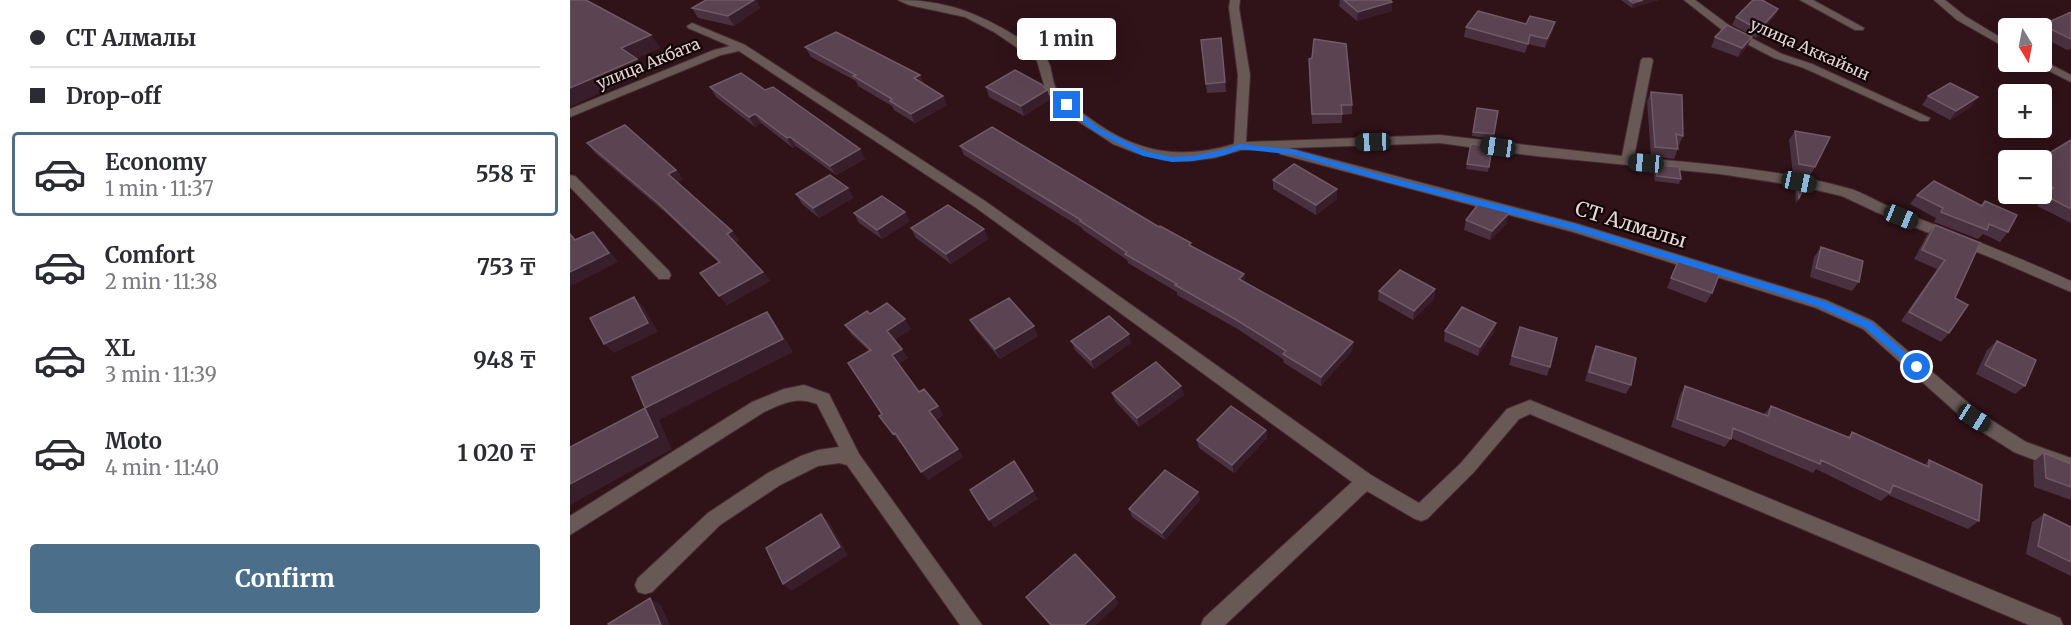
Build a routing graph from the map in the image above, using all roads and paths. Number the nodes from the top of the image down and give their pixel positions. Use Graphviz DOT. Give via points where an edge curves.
graph roads {
  1 [pos="903,0"];
  2 [pos="1235,0"];
  3 [pos="1689,0"];
  4 [pos="1805,0"];
  5 [pos="1939,0"];
  6 [pos="692,26"];
  7 [pos="1859,28"];
  8 [pos="1998,40"];
  9 [pos="741,47"];
  10 [pos="1647,60"];
  11 [pos="2052,70"];
  12 [pos="2071,79"];
  13 [pos="570,113"];
  14 [pos="1924,118"];
  15 [pos="1240,146"];
  16 [pos="1627,161"];
  17 [pos="570,179"];
  18 [pos="664,275"];
  19 [pos="2071,287"];
  20 [pos="853,459"];
  21 [pos="2071,466"];
  22 [pos="1365,481"];
  23 [pos="570,526"];
  24 [pos="645,585"];
  25 [pos="972,625"];
  26 [pos="1211,625"];
  27 [pos="2053,625"];
  1 -- 15 [label="street" via="978,18 1017,42 1043,62 1052,93 1096,129 1143,153 1193,159"];
  2 -- 15 [label="street" via="1244,75"];
  3 -- 14 [label="street, улица Аккайын" via="1730,31 1778,56"];
  4 -- 7 [label="street"];
  5 -- 8 [label="street"];
  6 -- 9 [label="street"];
  9 -- 13 [label="street, улица Акбата" via="718,52"];
  9 -- 22 [label="street" via="980,204"];
  10 -- 16 [label="street"];
  11 -- 12 [label="street"];
  15 -- 16 [label="street" via="1440,139"];
  15 -- 21 [label="street, СТ Алмалы" via="1295,153 1575,228 1821,304 1868,325 1974,418 2020,447"];
  16 -- 19 [label="street" via="1720,170 1846,192"];
  17 -- 18 [label="street"];
  20 -- 23 [label="street" via="823,399 804,392 784,396 758,407"];
  20 -- 24 [label="street" via="839,455 818,458 774,479 714,519"];
  20 -- 25 [label="street"];
  22 -- 26 [label="street"];
  22 -- 27 [label="street" via="1421,513 1467,468 1513,414 1530,408"];
}
